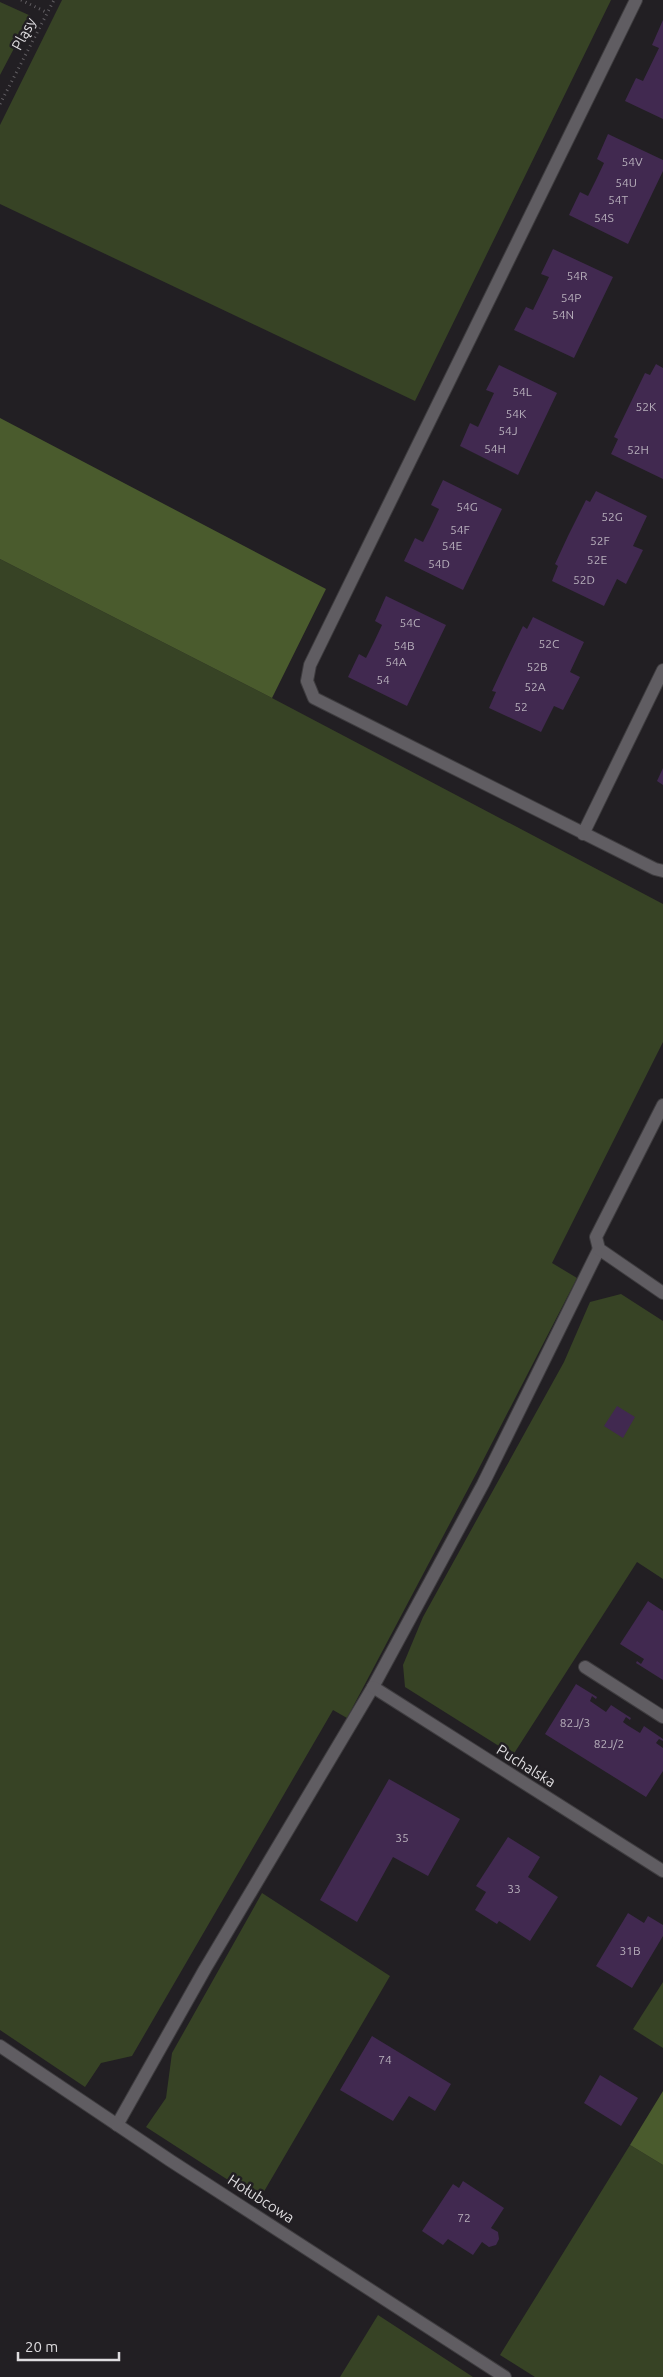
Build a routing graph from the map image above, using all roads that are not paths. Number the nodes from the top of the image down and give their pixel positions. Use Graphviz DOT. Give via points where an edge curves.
graph roads {
  1 [pos="636,0"];
  2 [pos="663,670"];
  3 [pos="583,834"];
  4 [pos="663,871"];
  5 [pos="663,1105"];
  6 [pos="599,1249"];
  7 [pos="663,1293"];
  8 [pos="586,1667"];
  9 [pos="373,1687"];
  10 [pos="663,1717"];
  11 [pos="663,1871"];
  12 [pos="0,2046"];
  13 [pos="117,2125"];
  14 [pos="504,2377"];
  1 -- 3 [label="street" via="310,665 307,681 314,698"];
  2 -- 3 [label="street"];
  3 -- 4 [label="street"];
  5 -- 6 [label="street" via="598,1231"];
  6 -- 7 [label="street"];
  6 -- 9 [label="street" via="483,1484"];
  8 -- 10 [label="street"];
  9 -- 11 [label="street, Puchalska"];
  9 -- 13 [label="street" via="205,1969"];
  12 -- 13 [label="street, Hołubcowa"];
  13 -- 14 [label="street, Hołubcowa"];
}
